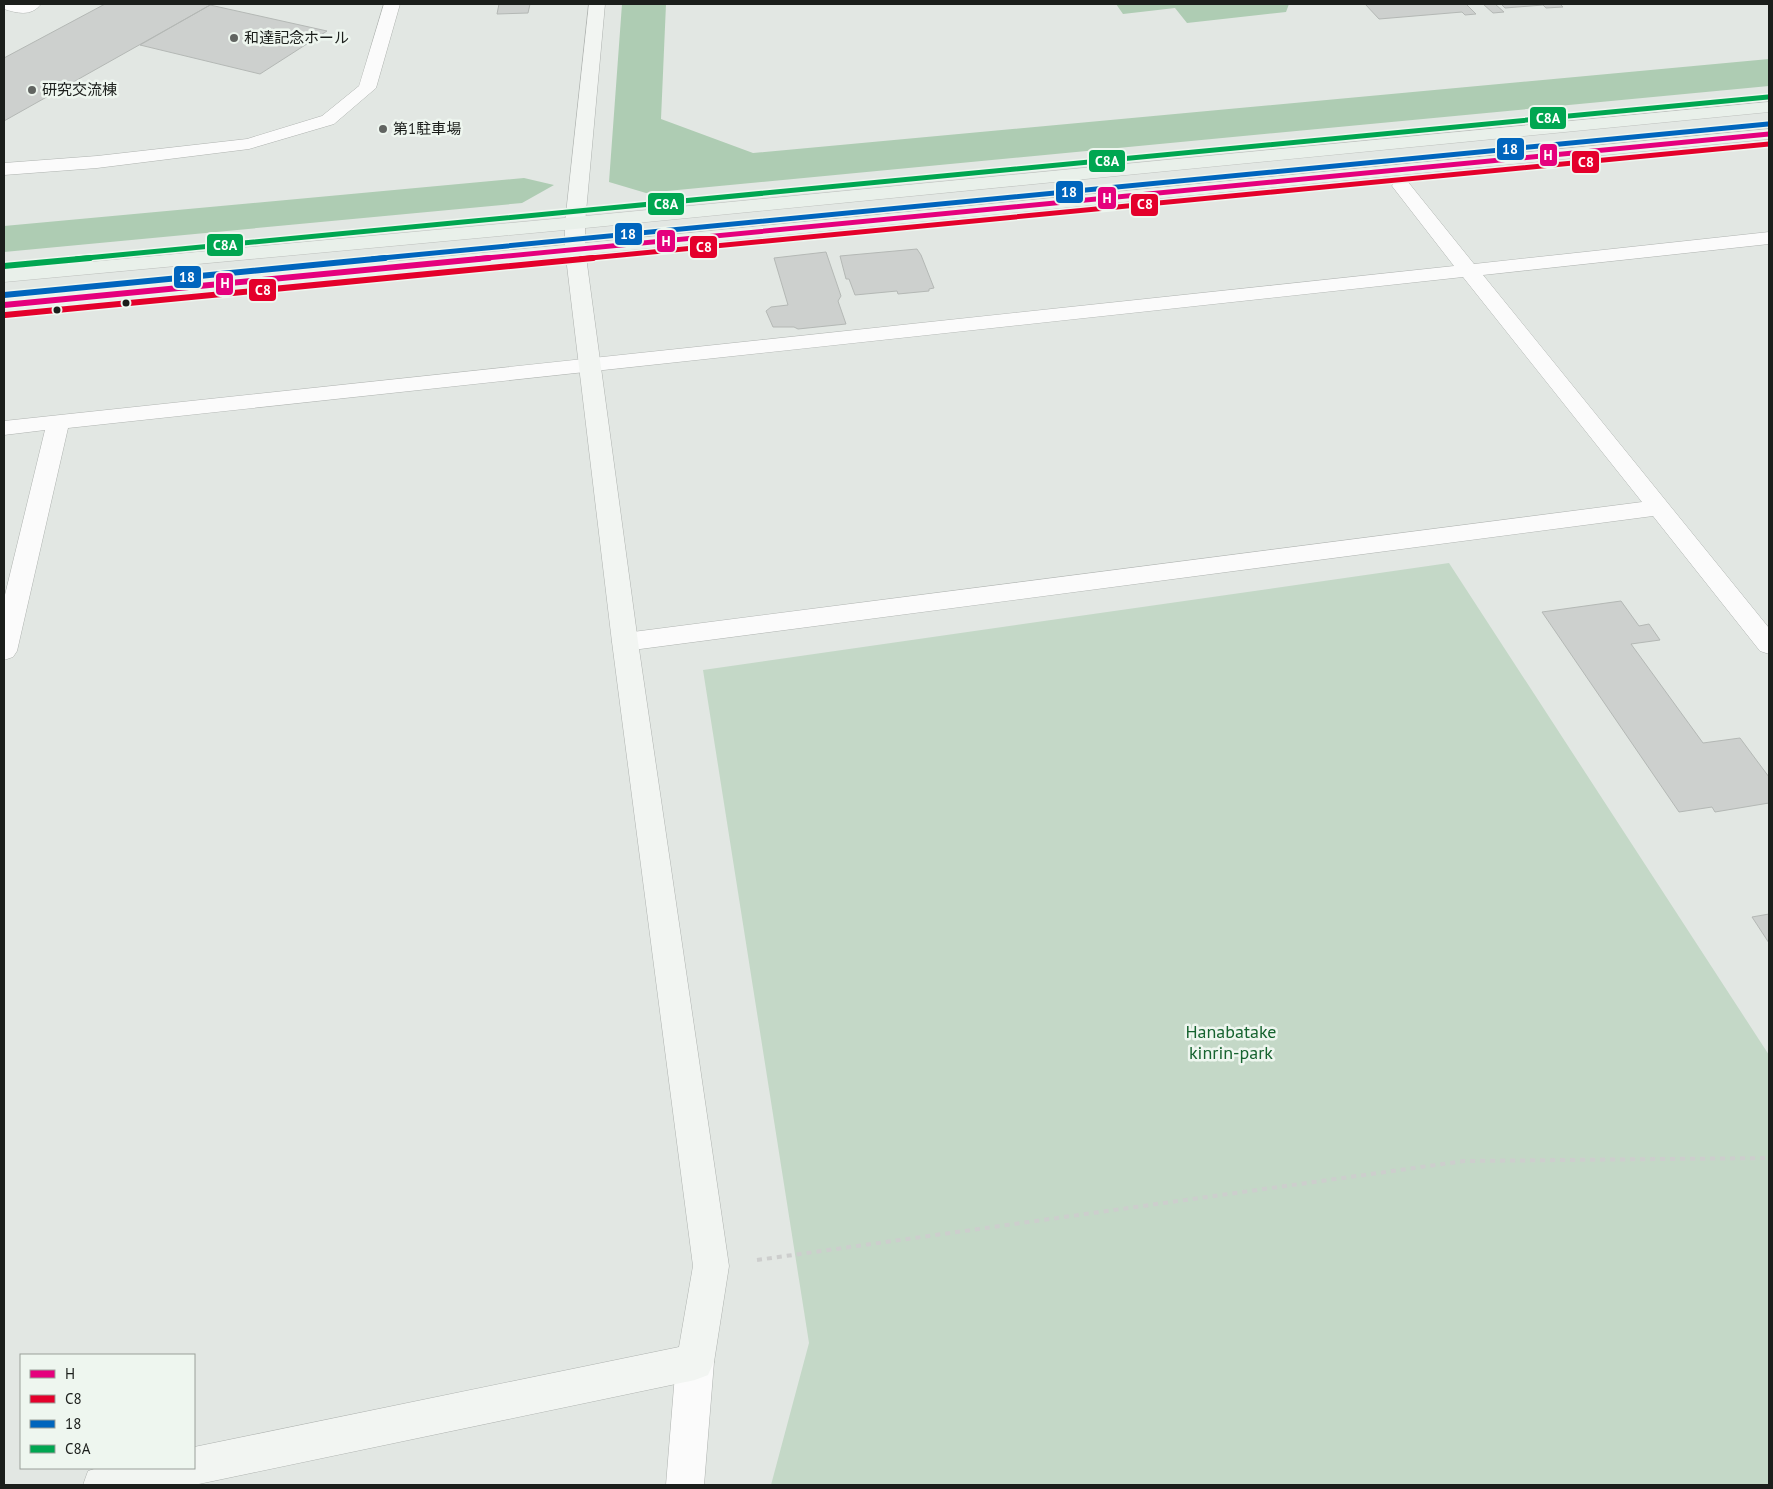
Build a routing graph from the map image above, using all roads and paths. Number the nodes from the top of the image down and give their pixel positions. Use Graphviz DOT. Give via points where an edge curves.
graph roads {
  1 [pos="4,4"];
  2 [pos="33,4"];
  3 [pos="392,4"];
  4 [pos="597,4"];
  5 [pos="1769,107"];
  6 [pos="1769,134"];
  7 [pos="4,170"];
  8 [pos="1401,186"];
  9 [pos="575,236"];
  10 [pos="1769,238"];
  11 [pos="1468,270"];
  12 [pos="4,276"];
  13 [pos="4,306"];
  14 [pos="590,364"];
  15 [pos="58,422"];
  16 [pos="4,428"];
  17 [pos="1657,508"];
  18 [pos="625,642"];
  19 [pos="1769,645"];
  20 [pos="4,651"];
  21 [pos="1769,1158"];
  22 [pos="711,1266"];
  23 [pos="695,1362"];
  24 [pos="195,1466"];
  25 [pos="181,1469"];
  26 [pos="102,1485"];
  27 [pos="685,1485"];
  1 -- 2 [label="street" via="22,9"];
  3 -- 7 [label="street" via="367,88 328,120 249,144"];
  4 -- 9 [label="street"];
  5 -- 9 [label="main road"];
  6 -- 9 [label="main road"];
  8 -- 11 [label="street"];
  9 -- 12 [label="main road"];
  9 -- 13 [label="main road"];
  9 -- 14 [label="street"];
  10 -- 11 [label="street"];
  11 -- 14 [label="street"];
  11 -- 17 [label="street"];
  14 -- 15 [label="street"];
  14 -- 18 [label="street"];
  15 -- 16 [label="street"];
  15 -- 20 [label="street"];
  17 -- 18 [label="street"];
  17 -- 19 [label="street"];
  18 -- 22 [label="street"];
  21 -- 22 [label="path" via="1464,1161"];
  22 -- 23 [label="street"];
  23 -- 24 [label="street"];
  23 -- 27 [label="street"];
  25 -- 26 [label="street"];
}
